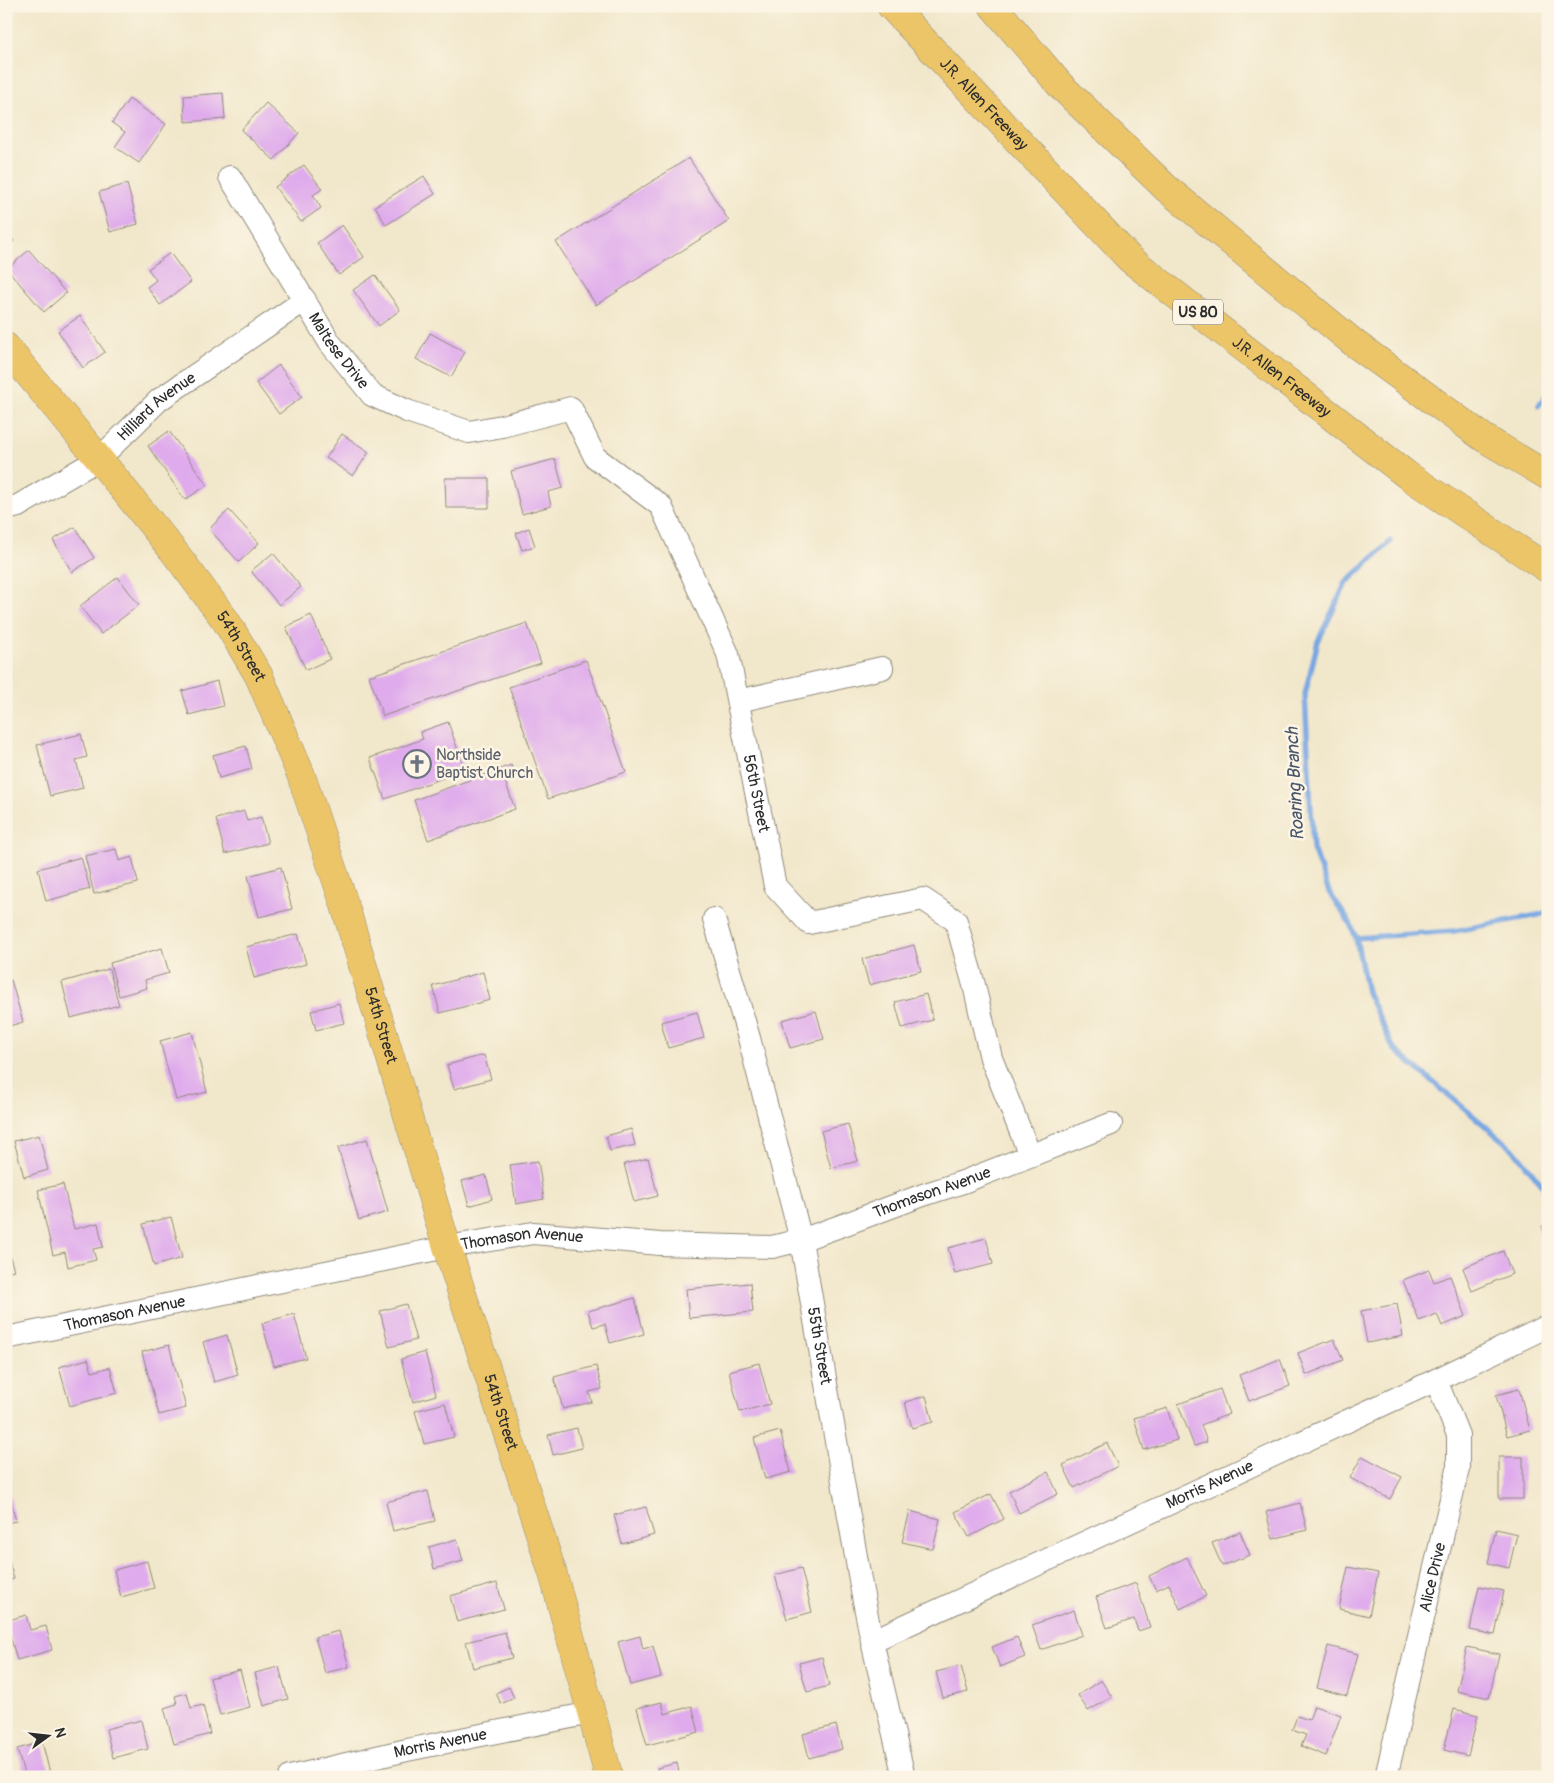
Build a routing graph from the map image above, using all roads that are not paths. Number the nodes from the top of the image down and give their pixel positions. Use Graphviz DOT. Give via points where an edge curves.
graph roads {
  1 [pos="891,6"];
  2 [pos="993,6"];
  3 [pos="230,177"];
  4 [pos="305,300"];
  5 [pos="6,347"];
  6 [pos="571,408"];
  7 [pos="99,459"];
  8 [pos="1547,476"];
  9 [pos="6,509"];
  10 [pos="1548,569"];
  11 [pos="882,668"];
  12 [pos="738,701"];
  13 [pos="714,919"];
  14 [pos="1111,1124"];
  15 [pos="1030,1155"];
  16 [pos="801,1240"];
  17 [pos="447,1247"];
  18 [pos="1548,1326"];
  19 [pos="6,1338"];
  20 [pos="1436,1380"];
  21 [pos="872,1641"];
  22 [pos="590,1713"];
  23 [pos="290,1777"];
  24 [pos="609,1777"];
  25 [pos="904,1777"];
  26 [pos="1386,1777"];
  1 -- 10 [label="main road, J.R. Allen Freeway / US 80" via="1130,259 1407,474"];
  2 -- 8 [label="main road" via="1060,85 1166,188 1354,344 1484,438"];
  3 -- 4 [label="street, Maltese Drive"];
  4 -- 6 [label="street, Maltese Drive" via="330,343 372,395 406,412 469,432"];
  4 -- 7 [label="street, Hilliard Avenue" via="159,400"];
  5 -- 7 [label="main road, 54th Street"];
  6 -- 12 [label="street, 56th Street" via="595,457 661,506 728,654"];
  7 -- 9 [label="street, Hilliard Avenue" via="18,506"];
  7 -- 17 [label="main road, 54th Street" via="226,621 259,676 301,775 335,878"];
  11 -- 12 [label="street"];
  12 -- 15 [label="street, 56th Street" via="775,886 809,923 923,899 956,920 991,1058"];
  13 -- 16 [label="street, 55th Street" via="749,1038"];
  14 -- 15 [label="street, Thomason Avenue"];
  15 -- 16 [label="street, Thomason Avenue"];
  16 -- 17 [label="street, Thomason Avenue" via="772,1247 660,1244 532,1233"];
  16 -- 21 [label="street, 55th Street"];
  17 -- 19 [label="street, Thomason Avenue"];
  17 -- 22 [label="main road, 54th Street" via="553,1574"];
  18 -- 20 [label="street, Morris Avenue"];
  20 -- 21 [label="street, Morris Avenue"];
  20 -- 26 [label="street, Alice Drive" via="1458,1435 1458,1469"];
  21 -- 25 [label="street, 55th Street"];
  22 -- 23 [label="street, Morris Avenue"];
  22 -- 24 [label="main road, 54th Street"];
}
